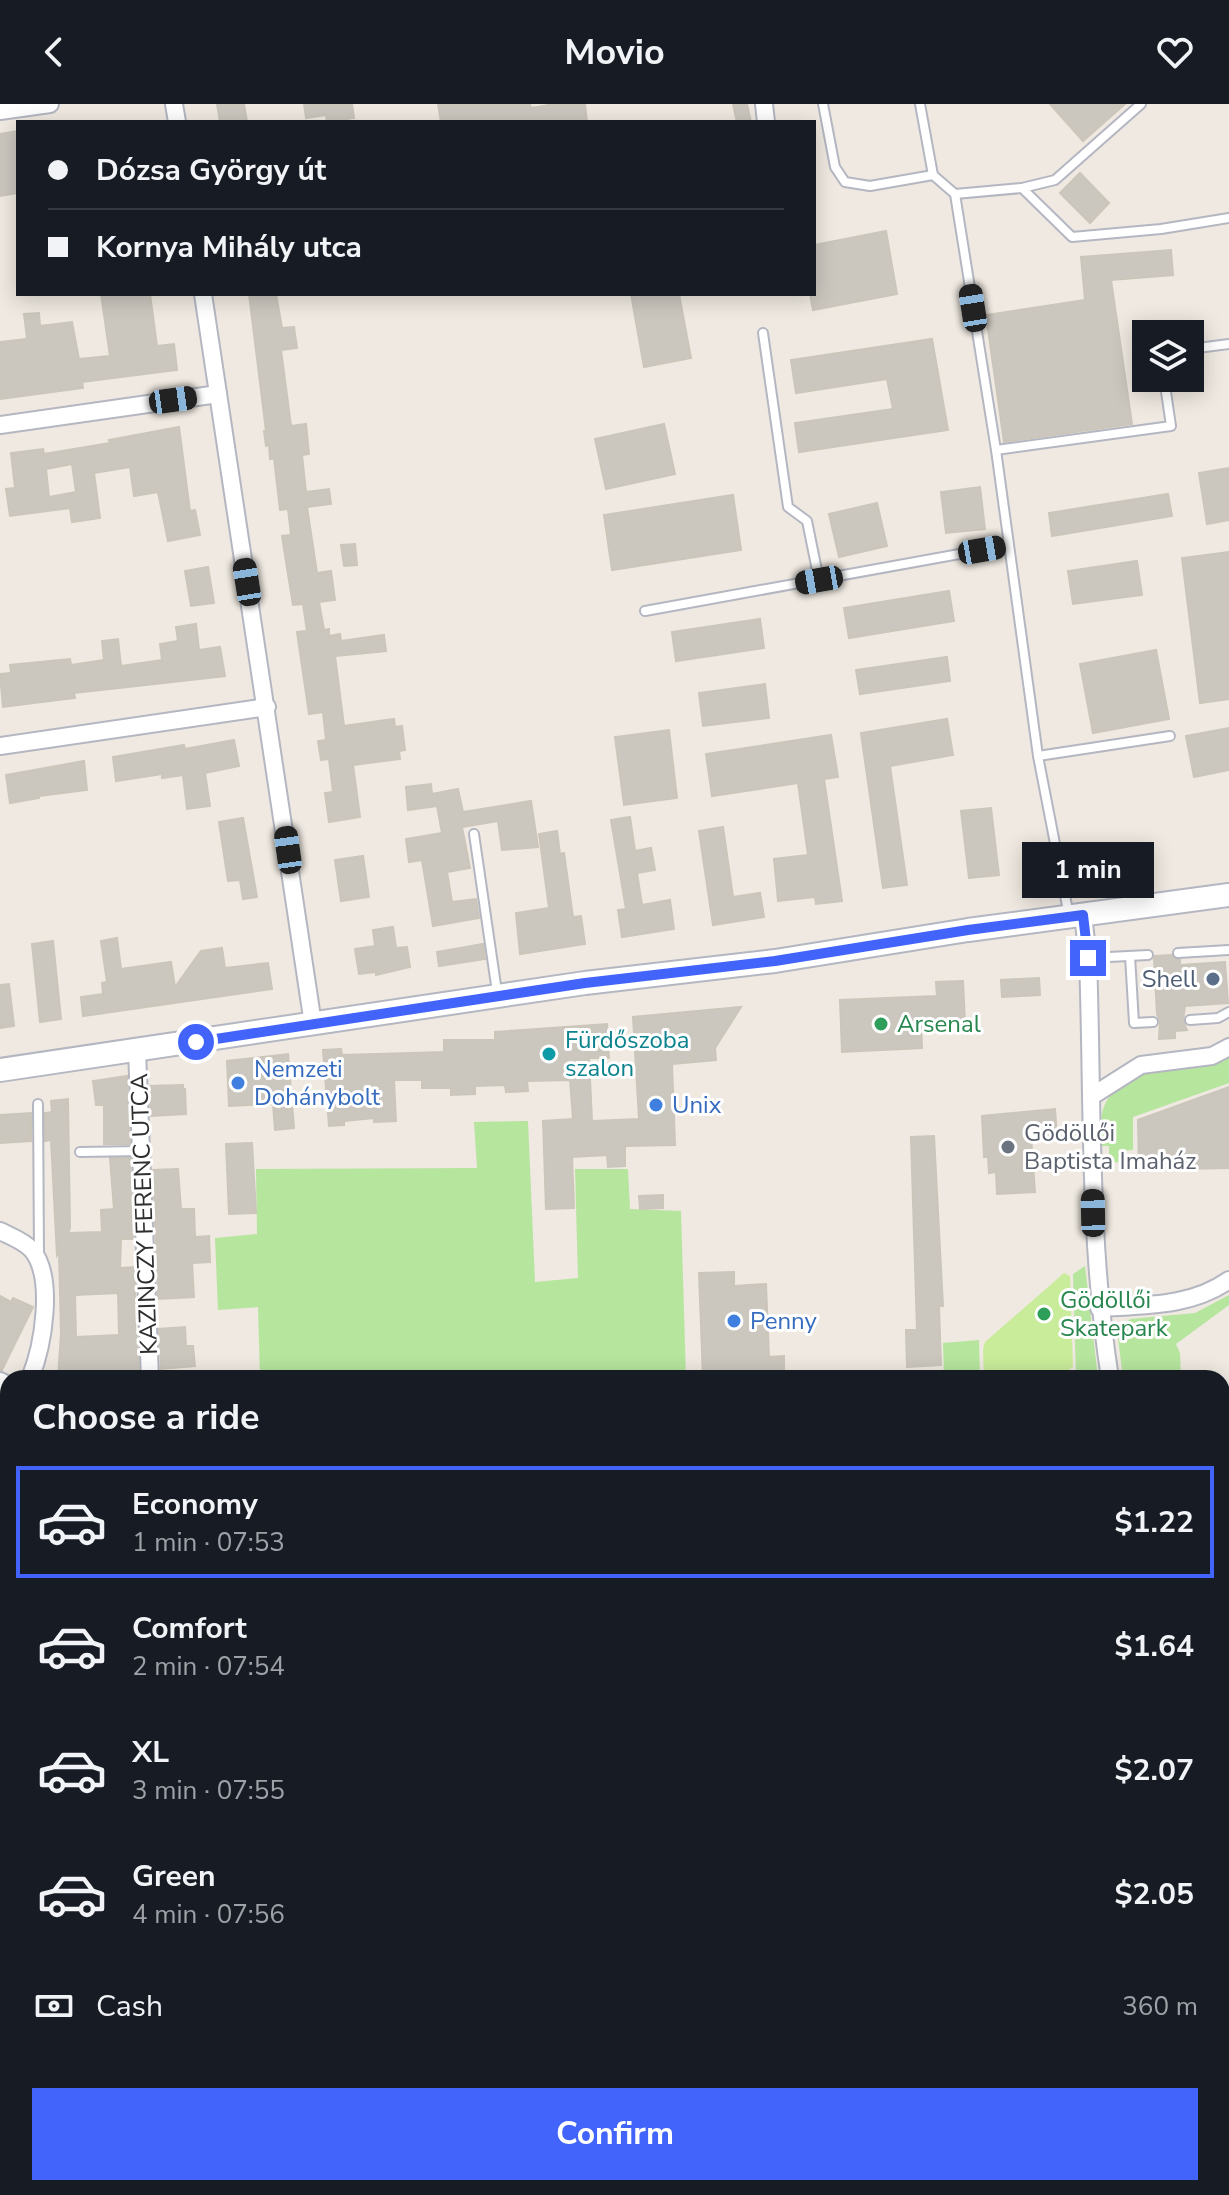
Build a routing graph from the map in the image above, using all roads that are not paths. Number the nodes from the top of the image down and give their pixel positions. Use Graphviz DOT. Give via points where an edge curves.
graph roads {
  1 [pos="50,104"];
  2 [pos="823,104"];
  3 [pos="920,104"];
  4 [pos="1141,104"];
  5 [pos="0,111"];
  6 [pos="933,175"];
  7 [pos="1022,188"];
  8 [pos="955,194"];
  9 [pos="1229,218"];
  10 [pos="203,296"];
  11 [pos="763,333"];
  12 [pos="1229,344"];
  13 [pos="1204,347"];
  14 [pos="1166,392"];
  15 [pos="218,394"];
  16 [pos="0,425"];
  17 [pos="996,450"];
  18 [pos="1009,545"];
  19 [pos="819,580"];
  20 [pos="645,611"];
  21 [pos="267,707"];
  22 [pos="1170,736"];
  23 [pos="0,746"];
  24 [pos="1038,756"];
  25 [pos="474,834"];
  26 [pos="1229,895"];
  27 [pos="1076,916"];
  28 [pos="1229,950"];
  29 [pos="1178,953"];
  30 [pos="1148,955"];
  31 [pos="1130,956"];
  32 [pos="1088,958"];
  33 [pos="498,997"];
  34 [pos="1229,1012"];
  35 [pos="1190,1020"];
  36 [pos="1153,1022"];
  37 [pos="313,1024"];
  38 [pos="1229,1047"];
  39 [pos="137,1051"];
  40 [pos="0,1070"];
  41 [pos="1092,1096"];
  42 [pos="38,1104"];
  43 [pos="141,1151"];
  44 [pos="80,1152"];
  45 [pos="0,1231"];
  46 [pos="39,1259"];
  47 [pos="1229,1280"];
  48 [pos="1099,1308"];
  49 [pos="33,1370"];
  50 [pos="150,1370"];
  51 [pos="1109,1370"];
  1 -- 5 [label="street"];
  2 -- 6 [label="lane" via="835,167 845,182 870,186"];
  3 -- 6 [label="lane"];
  4 -- 7 [label="lane" via="1055,180"];
  6 -- 8 [label="lane"];
  7 -- 8 [label="lane"];
  7 -- 9 [label="lane" via="1072,237"];
  8 -- 17 [label="lane"];
  10 -- 15 [label="street"];
  11 -- 19 [label="lane" via="788,507 807,521"];
  12 -- 13 [label="lane"];
  14 -- 17 [label="lane" via="1171,426"];
  15 -- 16 [label="street"];
  15 -- 21 [label="street"];
  17 -- 18 [label="lane"];
  18 -- 19 [label="lane"];
  18 -- 24 [label="lane"];
  19 -- 20 [label="lane"];
  21 -- 23 [label="street"];
  21 -- 37 [label="street"];
  22 -- 24 [label="lane"];
  24 -- 27 [label="lane"];
  25 -- 33 [label="lane"];
  26 -- 27 [label="main road"];
  27 -- 32 [label="street"];
  27 -- 33 [label="main road"];
  28 -- 29 [label="lane"];
  30 -- 31 [label="lane"];
  31 -- 32 [label="lane"];
  31 -- 36 [label="lane" via="1134,1023"];
  32 -- 41 [label="street"];
  33 -- 37 [label="main road"];
  34 -- 35 [label="lane"];
  37 -- 39 [label="main road"];
  38 -- 41 [label="street" via="1212,1056 1141,1065"];
  39 -- 40 [label="main road"];
  39 -- 43 [label="street, KAZINCZY FERENC UTCA"];
  41 -- 48 [label="street"];
  42 -- 46 [label="lane"];
  43 -- 44 [label="lane"];
  43 -- 50 [label="street, KAZINCZY FERENC UTCA"];
  45 -- 46 [label="street"];
  46 -- 49 [label="street" via="44,1318"];
  47 -- 48 [label="street" via="1183,1301"];
  48 -- 51 [label="street"];
}
